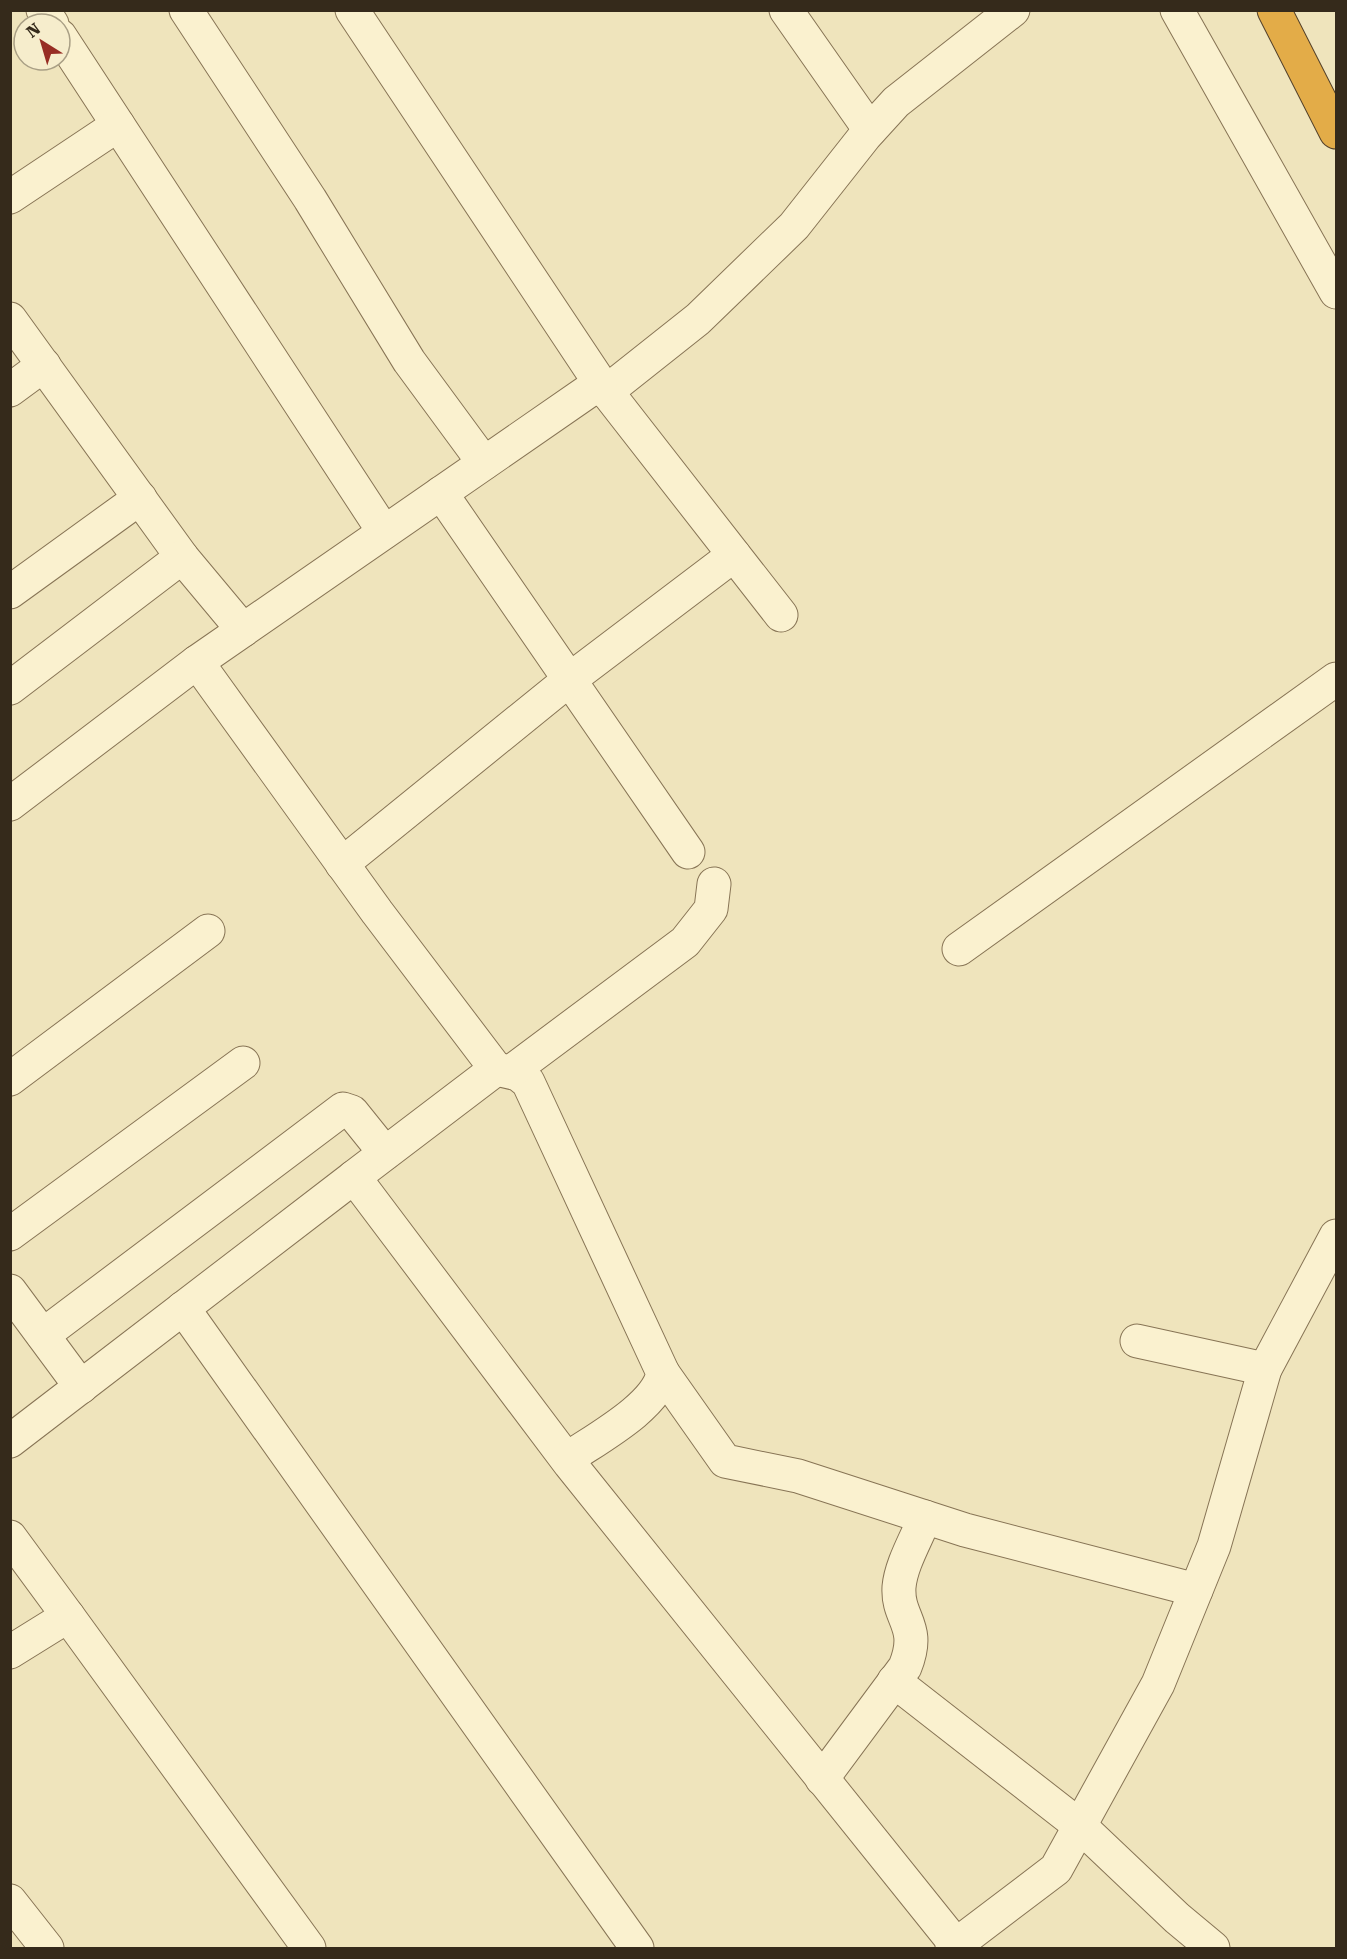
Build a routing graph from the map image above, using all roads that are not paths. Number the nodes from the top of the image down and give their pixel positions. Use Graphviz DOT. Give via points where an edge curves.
graph roads {
  1 [pos="186,10"];
  2 [pos="352,10"];
  3 [pos="786,10"];
  4 [pos="1013,10"];
  5 [pos="1177,10"];
  6 [pos="1274,10"];
  7 [pos="72,54"];
  8 [pos="118,125"];
  9 [pos="870,130"];
  10 [pos="1336,132"];
  11 [pos="10,197"];
  12 [pos="1336,292"];
  13 [pos="10,318"];
  14 [pos="44,365"];
  15 [pos="603,388"];
  16 [pos="10,390"];
  17 [pos="484,463"];
  18 [pos="441,493"];
  19 [pos="140,498"];
  20 [pos="384,532"];
  21 [pos="734,555"];
  22 [pos="182,557"];
  23 [pos="10,592"];
  24 [pos="781,615"];
  25 [pos="243,630"];
  26 [pos="197,662"];
  27 [pos="1336,679"];
  28 [pos="569,680"];
  29 [pos="10,688"];
  30 [pos="10,804"];
  31 [pos="688,852"];
  32 [pos="342,864"];
  33 [pos="714,884"];
  34 [pos="208,931"];
  35 [pos="959,949"];
  36 [pos="243,1063"];
  37 [pos="504,1070"];
  38 [pos="10,1079"];
  39 [pos="385,1153"];
  40 [pos="354,1177"];
  41 [pos="10,1234"];
  42 [pos="1336,1236"];
  43 [pos="183,1308"];
  44 [pos="22,1314"];
  45 [pos="1137,1341"];
  46 [pos="1264,1369"];
  47 [pos="663,1374"];
  48 [pos="81,1387"];
  49 [pos="10,1441"];
  50 [pos="567,1459"];
  51 [pos="925,1517"];
  52 [pos="10,1537"];
  53 [pos="1196,1590"];
  54 [pos="68,1616"];
  55 [pos="10,1652"];
  56 [pos="894,1681"];
  57 [pos="822,1779"];
  58 [pos="1080,1826"];
  59 [pos="10,1901"];
  60 [pos="31,1943"];
  61 [pos="954,1947"];
  62 [pos="309,1948"];
  63 [pos="637,1948"];
  64 [pos="1213,1948"];
  1 -- 17 [label="street" via="310,199 409,361"];
  2 -- 15 [label="street"];
  3 -- 9 [label="street"];
  4 -- 9 [label="street" via="896,102"];
  5 -- 12 [label="street"];
  6 -- 10 [label="highway"];
  7 -- 8 [label="street"];
  8 -- 11 [label="street"];
  8 -- 20 [label="street"];
  9 -- 15 [label="street" via="794,226 698,319"];
  13 -- 14 [label="street"];
  14 -- 16 [label="street"];
  14 -- 19 [label="street"];
  15 -- 17 [label="street"];
  15 -- 21 [label="street"];
  17 -- 18 [label="street"];
  18 -- 20 [label="street"];
  18 -- 28 [label="street"];
  19 -- 22 [label="street"];
  19 -- 23 [label="street"];
  20 -- 25 [label="street"];
  21 -- 24 [label="street"];
  21 -- 28 [label="street"];
  22 -- 25 [label="street"];
  22 -- 29 [label="street"];
  25 -- 26 [label="street"];
  26 -- 30 [label="street"];
  26 -- 32 [label="street"];
  27 -- 35 [label="street"];
  28 -- 31 [label="street"];
  28 -- 32 [label="street"];
  32 -- 37 [label="street"];
  33 -- 37 [label="street" via="711,909 685,942"];
  34 -- 38 [label="street"];
  36 -- 41 [label="street"];
  37 -- 39 [label="street"];
  37 -- 47 [label="street" via="528,1082"];
  39 -- 40 [label="street"];
  39 -- 44 [label="street" via="352,1112 343,1109"];
  40 -- 43 [label="street"];
  40 -- 50 [label="street"];
  42 -- 46 [label="street"];
  43 -- 48 [label="street"];
  43 -- 63 [label="street"];
  44 -- 48 [label="street"];
  45 -- 46 [label="street"];
  46 -- 53 [label="street" via="1214,1546"];
  47 -- 50 [label="street" via="658,1390 643,1406"];
  47 -- 51 [label="street" via="725,1461 798,1476"];
  48 -- 49 [label="street"];
  50 -- 57 [label="street"];
  51 -- 53 [label="street"];
  51 -- 56 [label="street" via="900,1578 901,1599 913,1638 905,1667"];
  52 -- 54 [label="street"];
  53 -- 58 [label="street" via="1158,1684"];
  54 -- 55 [label="street"];
  54 -- 62 [label="street"];
  56 -- 57 [label="street"];
  56 -- 58 [label="street"];
  57 -- 61 [label="street"];
  58 -- 61 [label="street" via="1056,1869"];
  58 -- 64 [label="street"];
  59 -- 60 [label="street"];
}
